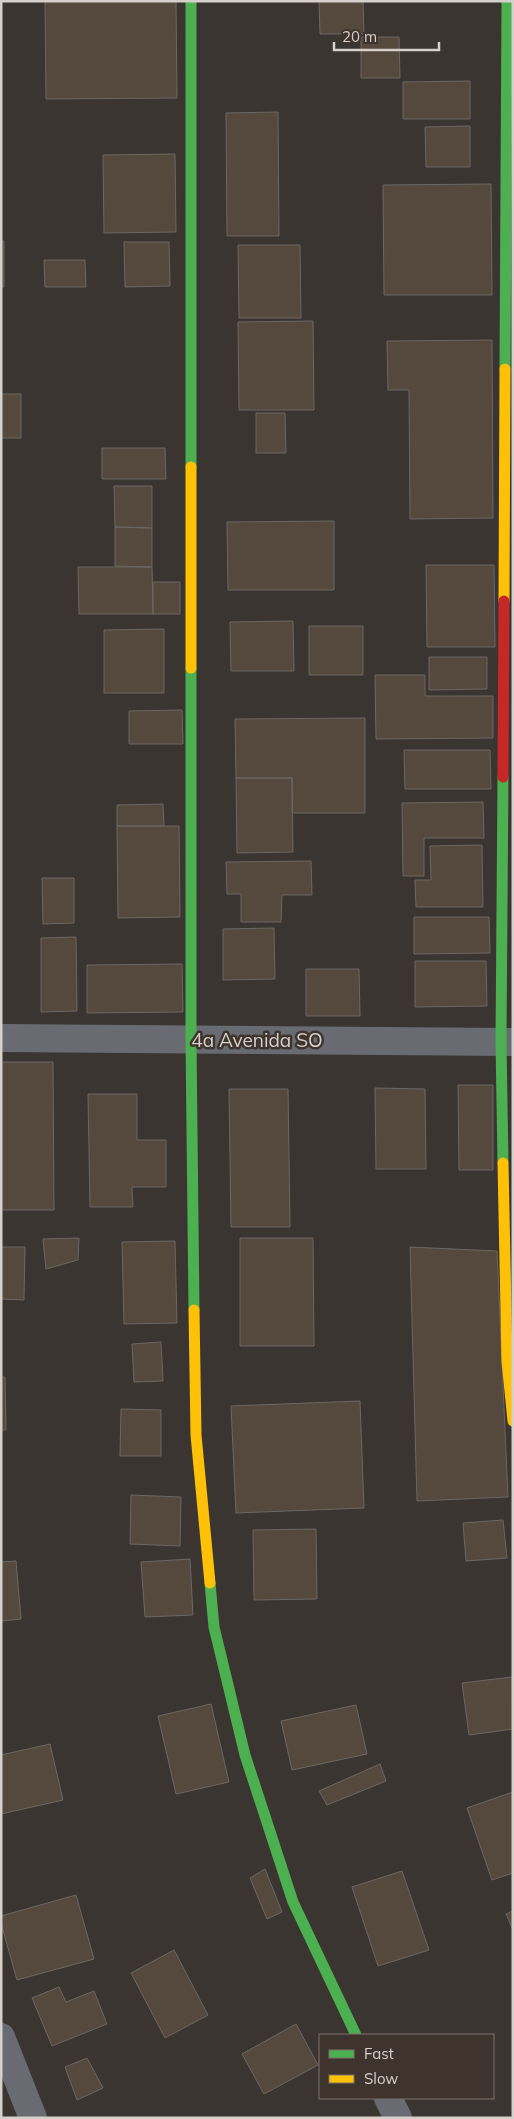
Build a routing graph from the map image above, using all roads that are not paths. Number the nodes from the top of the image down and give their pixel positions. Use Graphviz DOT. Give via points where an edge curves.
graph roads {
  1 [pos="191,1"];
  2 [pos="507,1"];
  3 [pos="1,1038"];
  4 [pos="190,1040"];
  5 [pos="507,1042"];
  6 [pos="513,1420"];
  7 [pos="356,2034"];
  8 [pos="1,2038"];
  9 [pos="388,2099"];
  10 [pos="33,2118"];
  11 [pos="398,2118"];
  1 -- 4 [label="street"];
  2 -- 5 [label="street"];
  3 -- 4 [label="street, 4a Avenida SO"];
  4 -- 5 [label="street, 4a Avenida SO"];
  4 -- 7 [label="street" via="196,1435 214,1627 245,1755 293,1902"];
  5 -- 6 [label="street" via="507,1361"];
  8 -- 10 [label="street"];
  9 -- 11 [label="street"];
}
